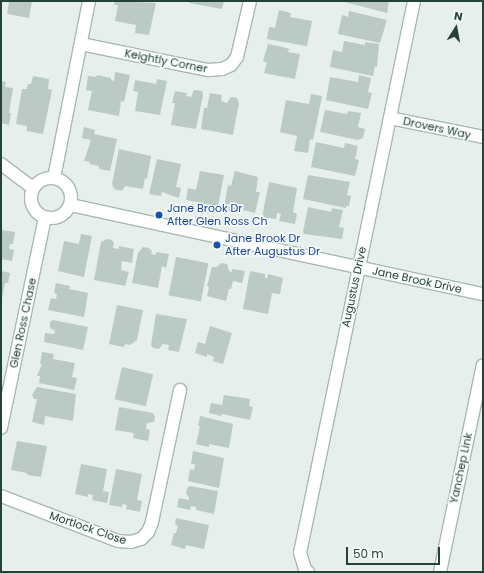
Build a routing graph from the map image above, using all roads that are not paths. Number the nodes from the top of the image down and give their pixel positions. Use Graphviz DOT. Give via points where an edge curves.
graph roads {
  1 [pos="89,1"];
  2 [pos="250,1"];
  3 [pos="414,1"];
  4 [pos="81,44"];
  5 [pos="390,118"];
  6 [pos="483,137"];
  7 [pos="1,164"];
  8 [pos="54,178"];
  9 [pos="33,188"];
  10 [pos="70,205"];
  11 [pos="45,218"];
  12 [pos="359,267"];
  13 [pos="483,294"];
  14 [pos="483,365"];
  15 [pos="180,390"];
  16 [pos="1,428"];
  17 [pos="1,496"];
  18 [pos="308,572"];
  19 [pos="440,572"];
  1 -- 4 [label="street"];
  2 -- 4 [label="street, Keightly Corner" via="237,57 231,65 222,69 208,70"];
  3 -- 5 [label="street, Augustus Drive"];
  4 -- 8 [label="street"];
  5 -- 6 [label="street, Drovers Way"];
  5 -- 12 [label="street, Augustus Drive"];
  7 -- 9 [label="street"];
  8 -- 9 [label="street" via="42,180"];
  8 -- 10 [label="street" via="69,188"];
  9 -- 11 [label="street" via="30,200 32,206"];
  10 -- 11 [label="street" via="63,215"];
  10 -- 12 [label="street, Jane Brook Drive"];
  11 -- 16 [label="street, Glen Ross Chase"];
  12 -- 13 [label="street, Jane Brook Drive"];
  12 -- 18 [label="street, Augustus Drive" via="300,553"];
  14 -- 19 [label="street, Yanchep Link"];
  15 -- 17 [label="street, Mortlock Close" via="152,522 141,540 118,541"];
}
